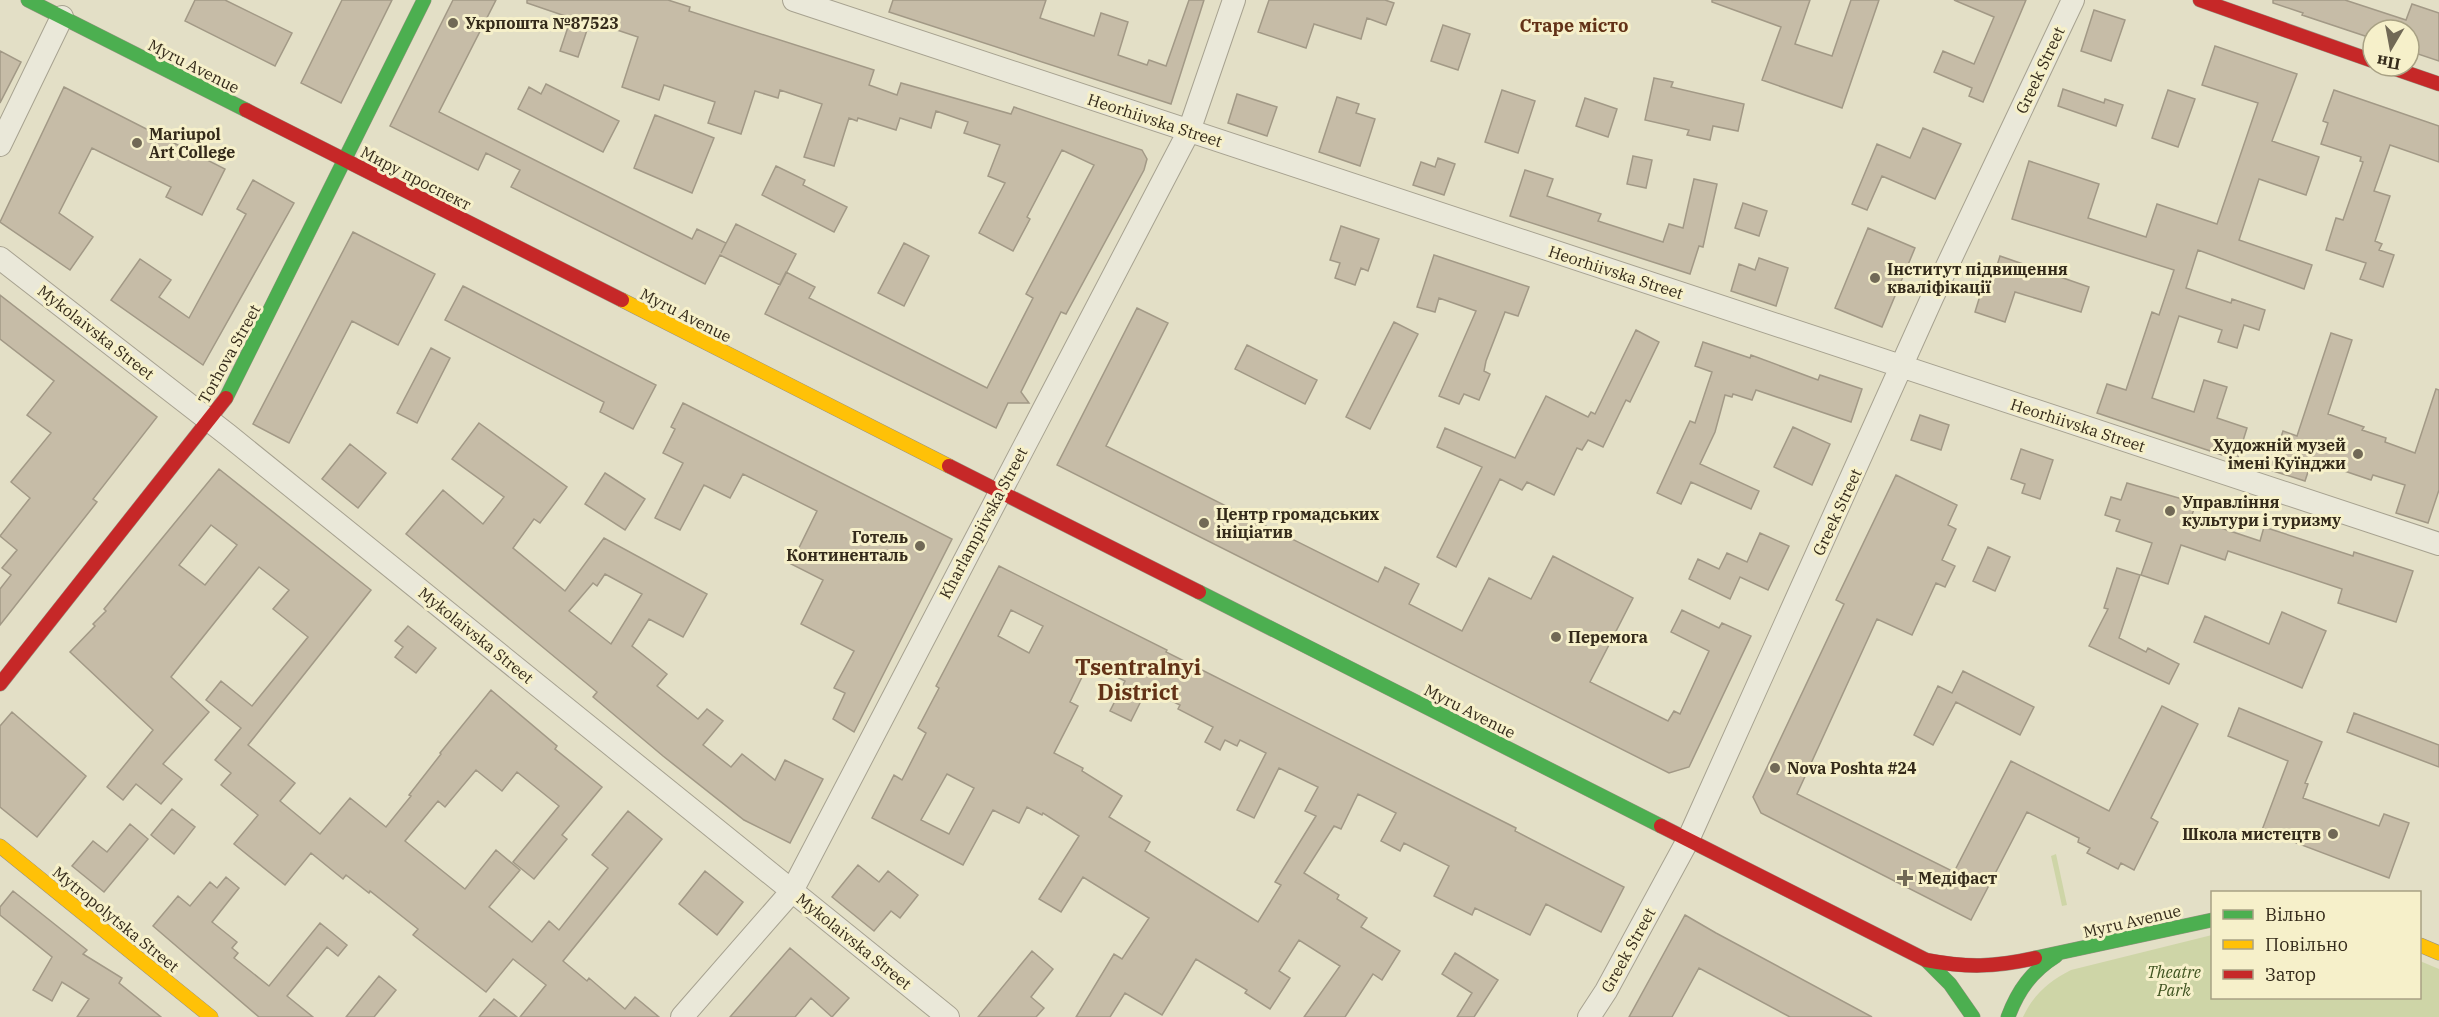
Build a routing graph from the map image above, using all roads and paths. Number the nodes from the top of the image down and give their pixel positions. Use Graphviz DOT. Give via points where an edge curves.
graph roads {
  1 [pos="28,0"];
  2 [pos="424,0"];
  3 [pos="794,0"];
  4 [pos="1234,0"];
  5 [pos="2073,0"];
  6 [pos="2199,0"];
  7 [pos="66,9"];
  8 [pos="2361,57"];
  9 [pos="2421,78"];
  10 [pos="2439,84"];
  11 [pos="1189,131"];
  12 [pos="0,145"];
  13 [pos="346,161"];
  14 [pos="3,268"];
  15 [pos="1903,367"];
  16 [pos="210,421"];
  17 [pos="999,491"];
  18 [pos="2439,544"];
  19 [pos="0,684"];
  20 [pos="1688,840"];
  21 [pos="0,846"];
  22 [pos="792,891"];
  23 [pos="2211,920"];
  24 [pos="2421,945"];
  25 [pos="2439,953"];
  26 [pos="2059,954"];
  27 [pos="1926,960"];
  28 [pos="211,1017"];
  29 [pos="682,1017"];
  30 [pos="948,1017"];
  31 [pos="1589,1017"];
  32 [pos="1973,1017"];
  33 [pos="2008,1017"];
  1 -- 7 [label="main road, Myru Avenue"];
  2 -- 13 [label="main road, Torhova Street"];
  3 -- 11 [label="street, Heorhiivska Street"];
  4 -- 11 [label="street, Kharlampiivska Street"];
  5 -- 15 [label="street, Greek Street"];
  6 -- 8 [label="main road"];
  7 -- 12 [label="street"];
  7 -- 13 [label="main road, Myru Avenue"];
  9 -- 10 [label="main road"];
  11 -- 15 [label="street, Heorhiivska Street"];
  11 -- 17 [label="street, Kharlampiivska Street"];
  13 -- 16 [label="main road, Torhova Street" via="248,360"];
  13 -- 17 [label="main road, Миру проспект"];
  14 -- 16 [label="street, Mykolaivska Street"];
  15 -- 18 [label="street, Heorhiivska Street"];
  15 -- 20 [label="street, Greek Street"];
  16 -- 19 [label="main road, Torhova Street"];
  16 -- 22 [label="street, Mykolaivska Street"];
  17 -- 20 [label="main road, Myru Avenue"];
  17 -- 22 [label="street, Kharlampiivska Street"];
  20 -- 27 [label="main road, Myru Avenue"];
  20 -- 31 [label="street, Greek Street"];
  21 -- 28 [label="main road, Mytropolytska Street"];
  22 -- 29 [label="street, Kharlampiivska Street"];
  22 -- 30 [label="street, Mykolaivska Street"];
  23 -- 26 [label="main road, Myru Avenue"];
  24 -- 25 [label="main road"];
  26 -- 27 [label="main road, Myru Avenue" via="1978,967"];
  26 -- 33 [label="main road, Myru Avenue" via="2029,976"];
  27 -- 32 [label="main road, Myru Avenue" via="1950,984"];
}
